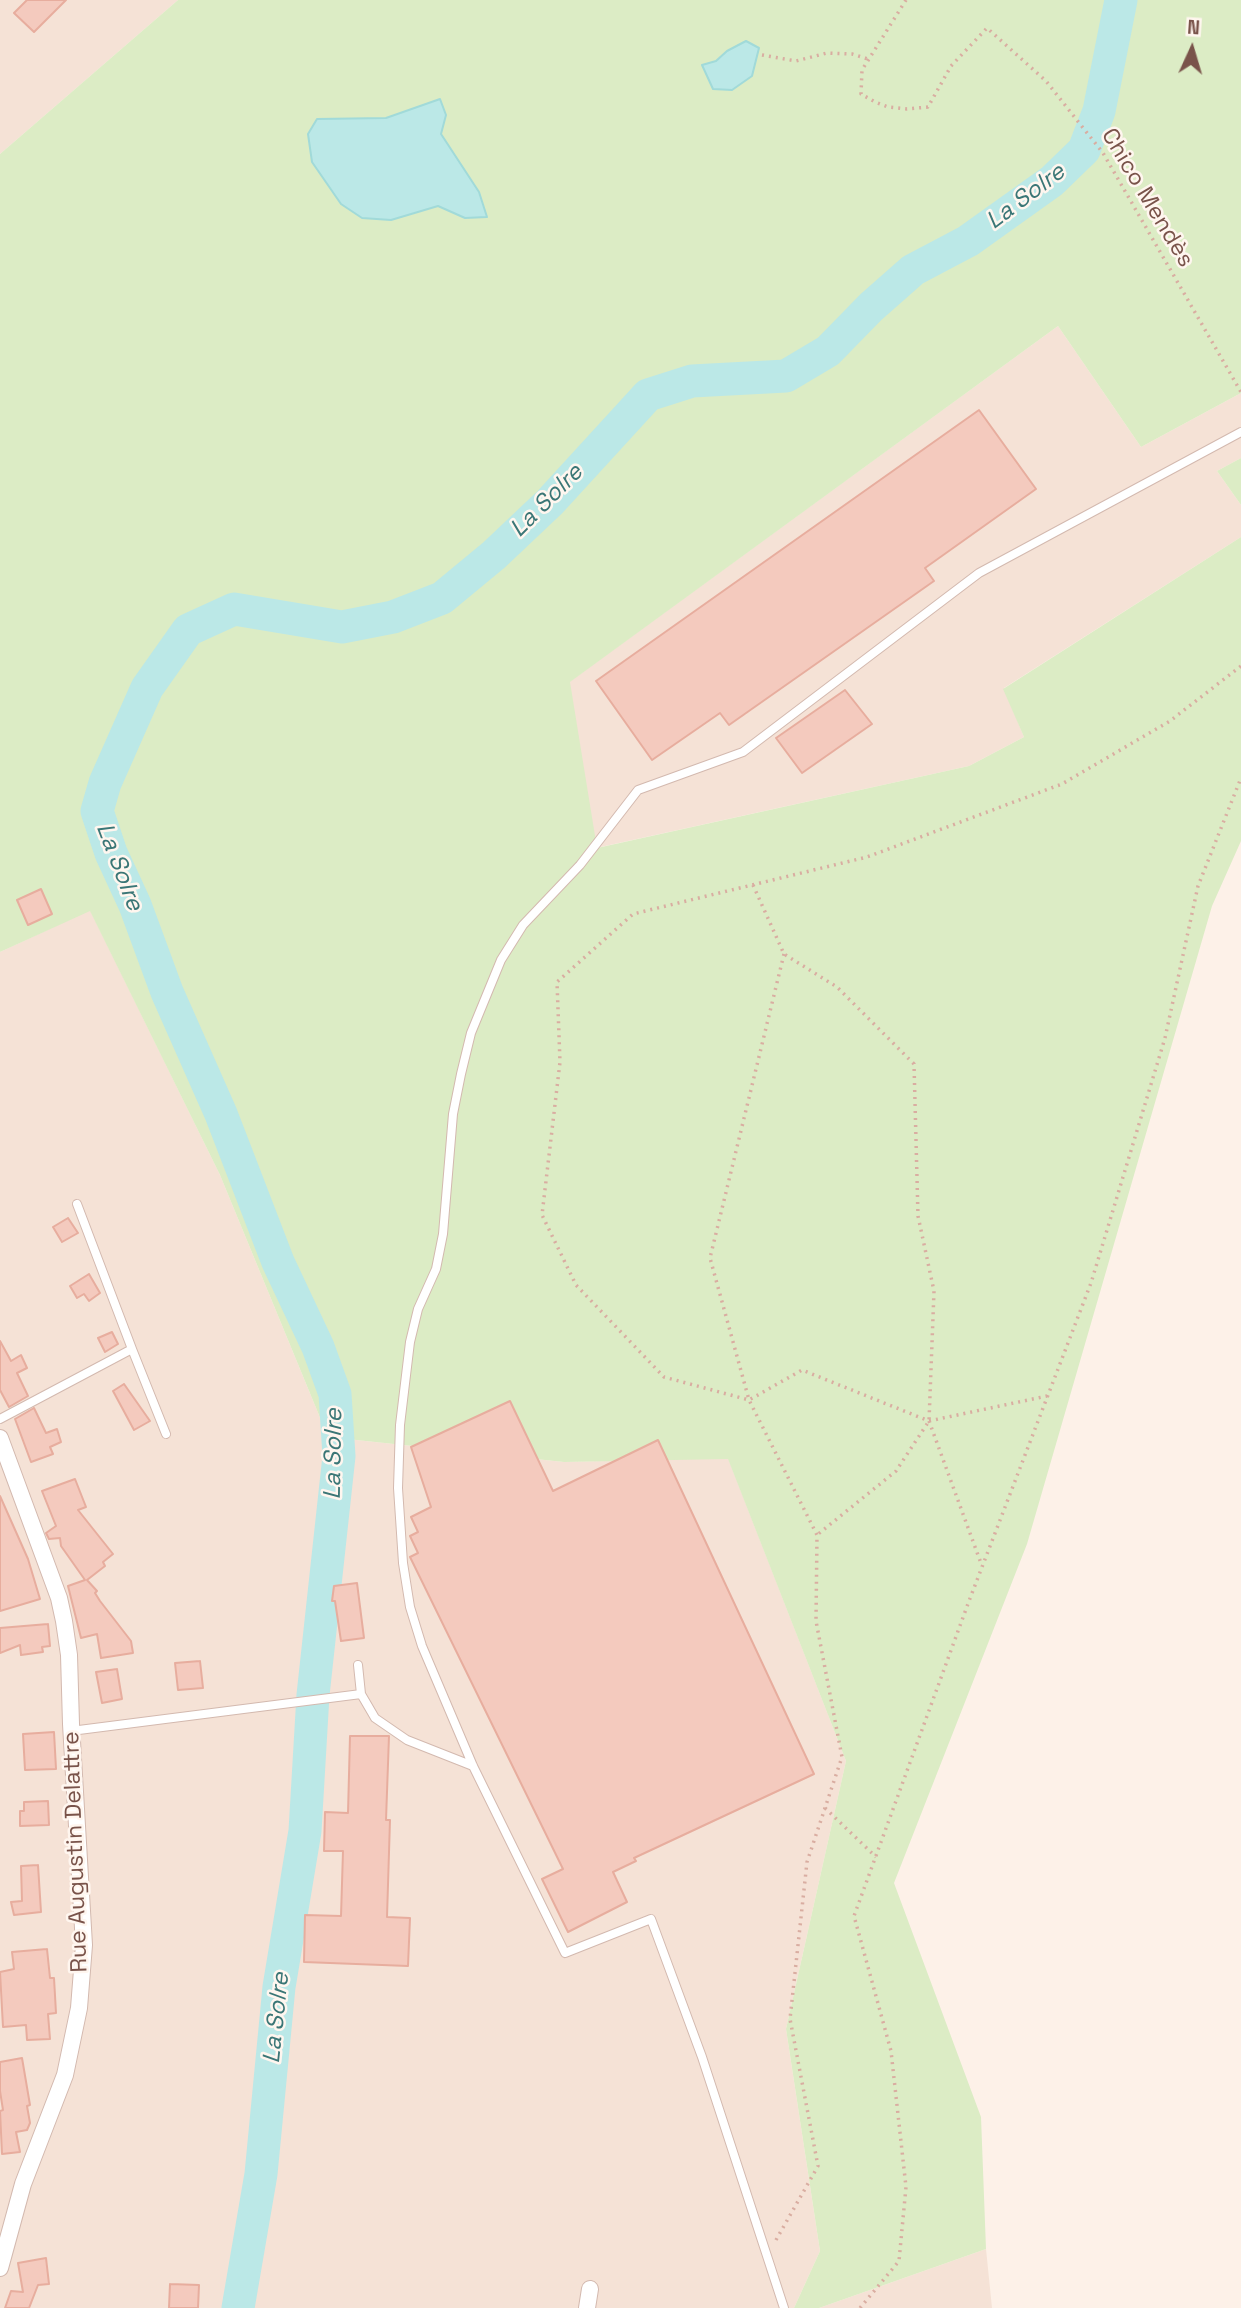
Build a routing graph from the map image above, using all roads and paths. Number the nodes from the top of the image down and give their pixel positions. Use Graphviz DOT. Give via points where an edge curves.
graph roads {
  1 [pos="906,0"];
  2 [pos="762,55"];
  3 [pos="868,59"];
  4 [pos="1241,392"];
  5 [pos="1241,432"];
  6 [pos="1241,666"];
  7 [pos="1241,778"];
  8 [pos="753,885"];
  9 [pos="784,954"];
  10 [pos="77,1204"];
  11 [pos="132,1349"];
  12 [pos="1048,1396"];
  13 [pos="749,1400"];
  14 [pos="0,1419"];
  15 [pos="929,1420"];
  16 [pos="166,1434"];
  17 [pos="0,1438"];
  18 [pos="817,1535"];
  19 [pos="982,1566"];
  20 [pos="358,1665"];
  21 [pos="361,1694"];
  22 [pos="71,1731"];
  23 [pos="473,1766"];
  24 [pos="825,1808"];
  25 [pos="876,1857"];
  26 [pos="767,2256"];
  27 [pos="0,2268"];
  28 [pos="590,2288"];
  29 [pos="587,2308"];
  30 [pos="784,2308"];
  31 [pos="860,2308"];
  1 -- 3 [label="path, Chico Mendès"];
  2 -- 3 [label="path" via="796,61 827,53"];
  3 -- 4 [label="path, Chico Mendès" via="862,69 861,94 907,109 928,107 951,66 987,28 1045,80 1103,153"];
  5 -- 23 [label="lane" via="979,573 743,752 638,790 580,865 523,926 501,960 471,1033 461,1074 443,1234 436,1269 418,1309 410,1342 398,1468 403,1563 411,1607 422,1646"];
  6 -- 8 [label="path" via="1170,720 1062,784 867,857"];
  7 -- 12 [label="path" via="1198,886 1165,1038 1091,1283"];
  8 -- 9 [label="path"];
  8 -- 13 [label="path" via="633,914 557,982 560,1062 542,1215 576,1284 664,1377"];
  9 -- 13 [label="path" via="710,1258"];
  9 -- 15 [label="path" via="837,987 914,1064 918,1216 934,1291"];
  10 -- 11 [label="lane"];
  11 -- 14 [label="lane"];
  11 -- 16 [label="lane"];
  12 -- 15 [label="path"];
  12 -- 19 [label="path"];
  13 -- 15 [label="path" via="802,1370"];
  13 -- 18 [label="path"];
  15 -- 18 [label="path" via="896,1471"];
  15 -- 19 [label="path"];
  17 -- 22 [label="street, Rue Augustin Delattre" via="59,1598 69,1655"];
  18 -- 24 [label="path" via="816,1621 842,1757"];
  19 -- 25 [label="path"];
  20 -- 21 [label="lane"];
  21 -- 22 [label="lane"];
  21 -- 23 [label="lane" via="375,1718 407,1740"];
  22 -- 27 [label="street, Rue Augustin Delattre" via="84,1945 79,2008 65,2075 23,2185"];
  23 -- 26 [label="lane" via="565,1952 651,1919"];
  24 -- 25 [label="path"];
  24 -- 26 [label="path" via="807,1862 790,2019 818,2166"];
  25 -- 31 [label="path" via="854,1916 891,2051 906,2187 899,2261"];
  26 -- 30 [label="lane"];
  28 -- 29 [label="street"];
}
